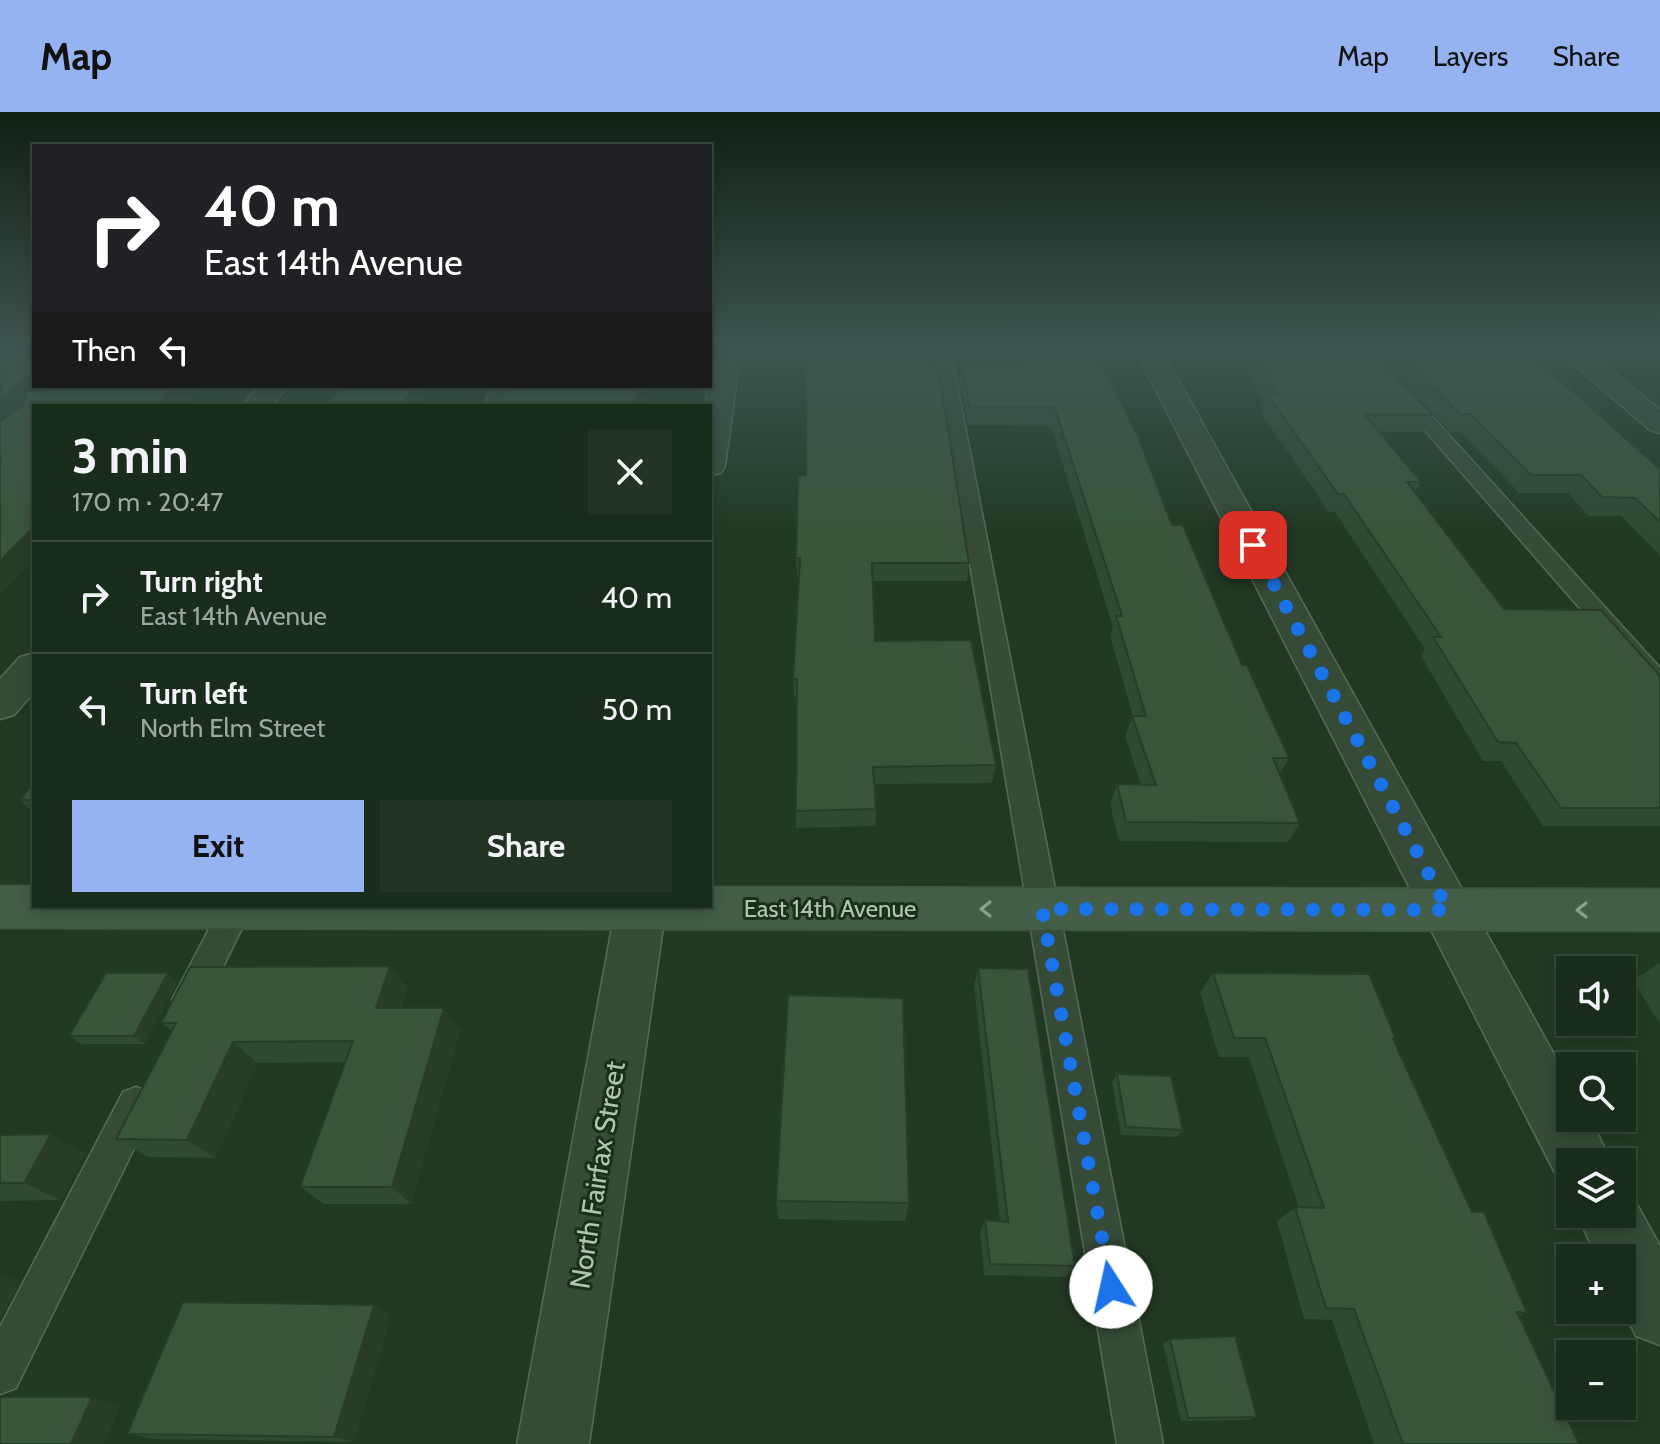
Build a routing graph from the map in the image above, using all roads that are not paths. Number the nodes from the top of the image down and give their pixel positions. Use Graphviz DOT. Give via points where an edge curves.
graph roads {
  1 [pos="718,411"];
  2 [pos="953,411"];
  3 [pos="1181,411"];
  4 [pos="1417,411"];
  5 [pos="1644,411"];
  6 [pos="1660,424"];
  7 [pos="712,453"];
  8 [pos="32,668"];
  9 [pos="1660,684"];
  10 [pos="0,705"];
  11 [pos="0,907"];
  12 [pos="32,907"];
  13 [pos="712,907"];
  14 [pos="236,908"];
  15 [pos="641,908"];
  16 [pos="1042,909"];
  17 [pos="1448,910"];
  18 [pos="1660,910"];
  19 [pos="172,1035"];
  20 [pos="150,1077"];
  21 [pos="1574,1148"];
  22 [pos="1615,1228"];
  23 [pos="1660,1312"];
  24 [pos="0,1372"];
  25 [pos="553,1444"];
  26 [pos="1140,1444"];
  1 -- 7 [label="street"];
  2 -- 16 [label="lane"];
  3 -- 17 [label="street"];
  4 -- 9 [label="lane"];
  5 -- 6 [label="street"];
  8 -- 10 [label="street"];
  11 -- 12 [label="main road, East 14th Avenue"];
  16 -- 13 [label="main road, East 14th Avenue, one-way"];
  14 -- 19 [label="lane"];
  15 -- 25 [label="street, North Fairfax Street"];
  16 -- 17 [label="main road, East 14th Avenue"];
  16 -- 26 [label="lane"];
  18 -- 17 [label="main road, East 14th Avenue, one-way"];
  17 -- 21 [label="street"];
  20 -- 24 [label="lane"];
  22 -- 23 [label="street"];
}
